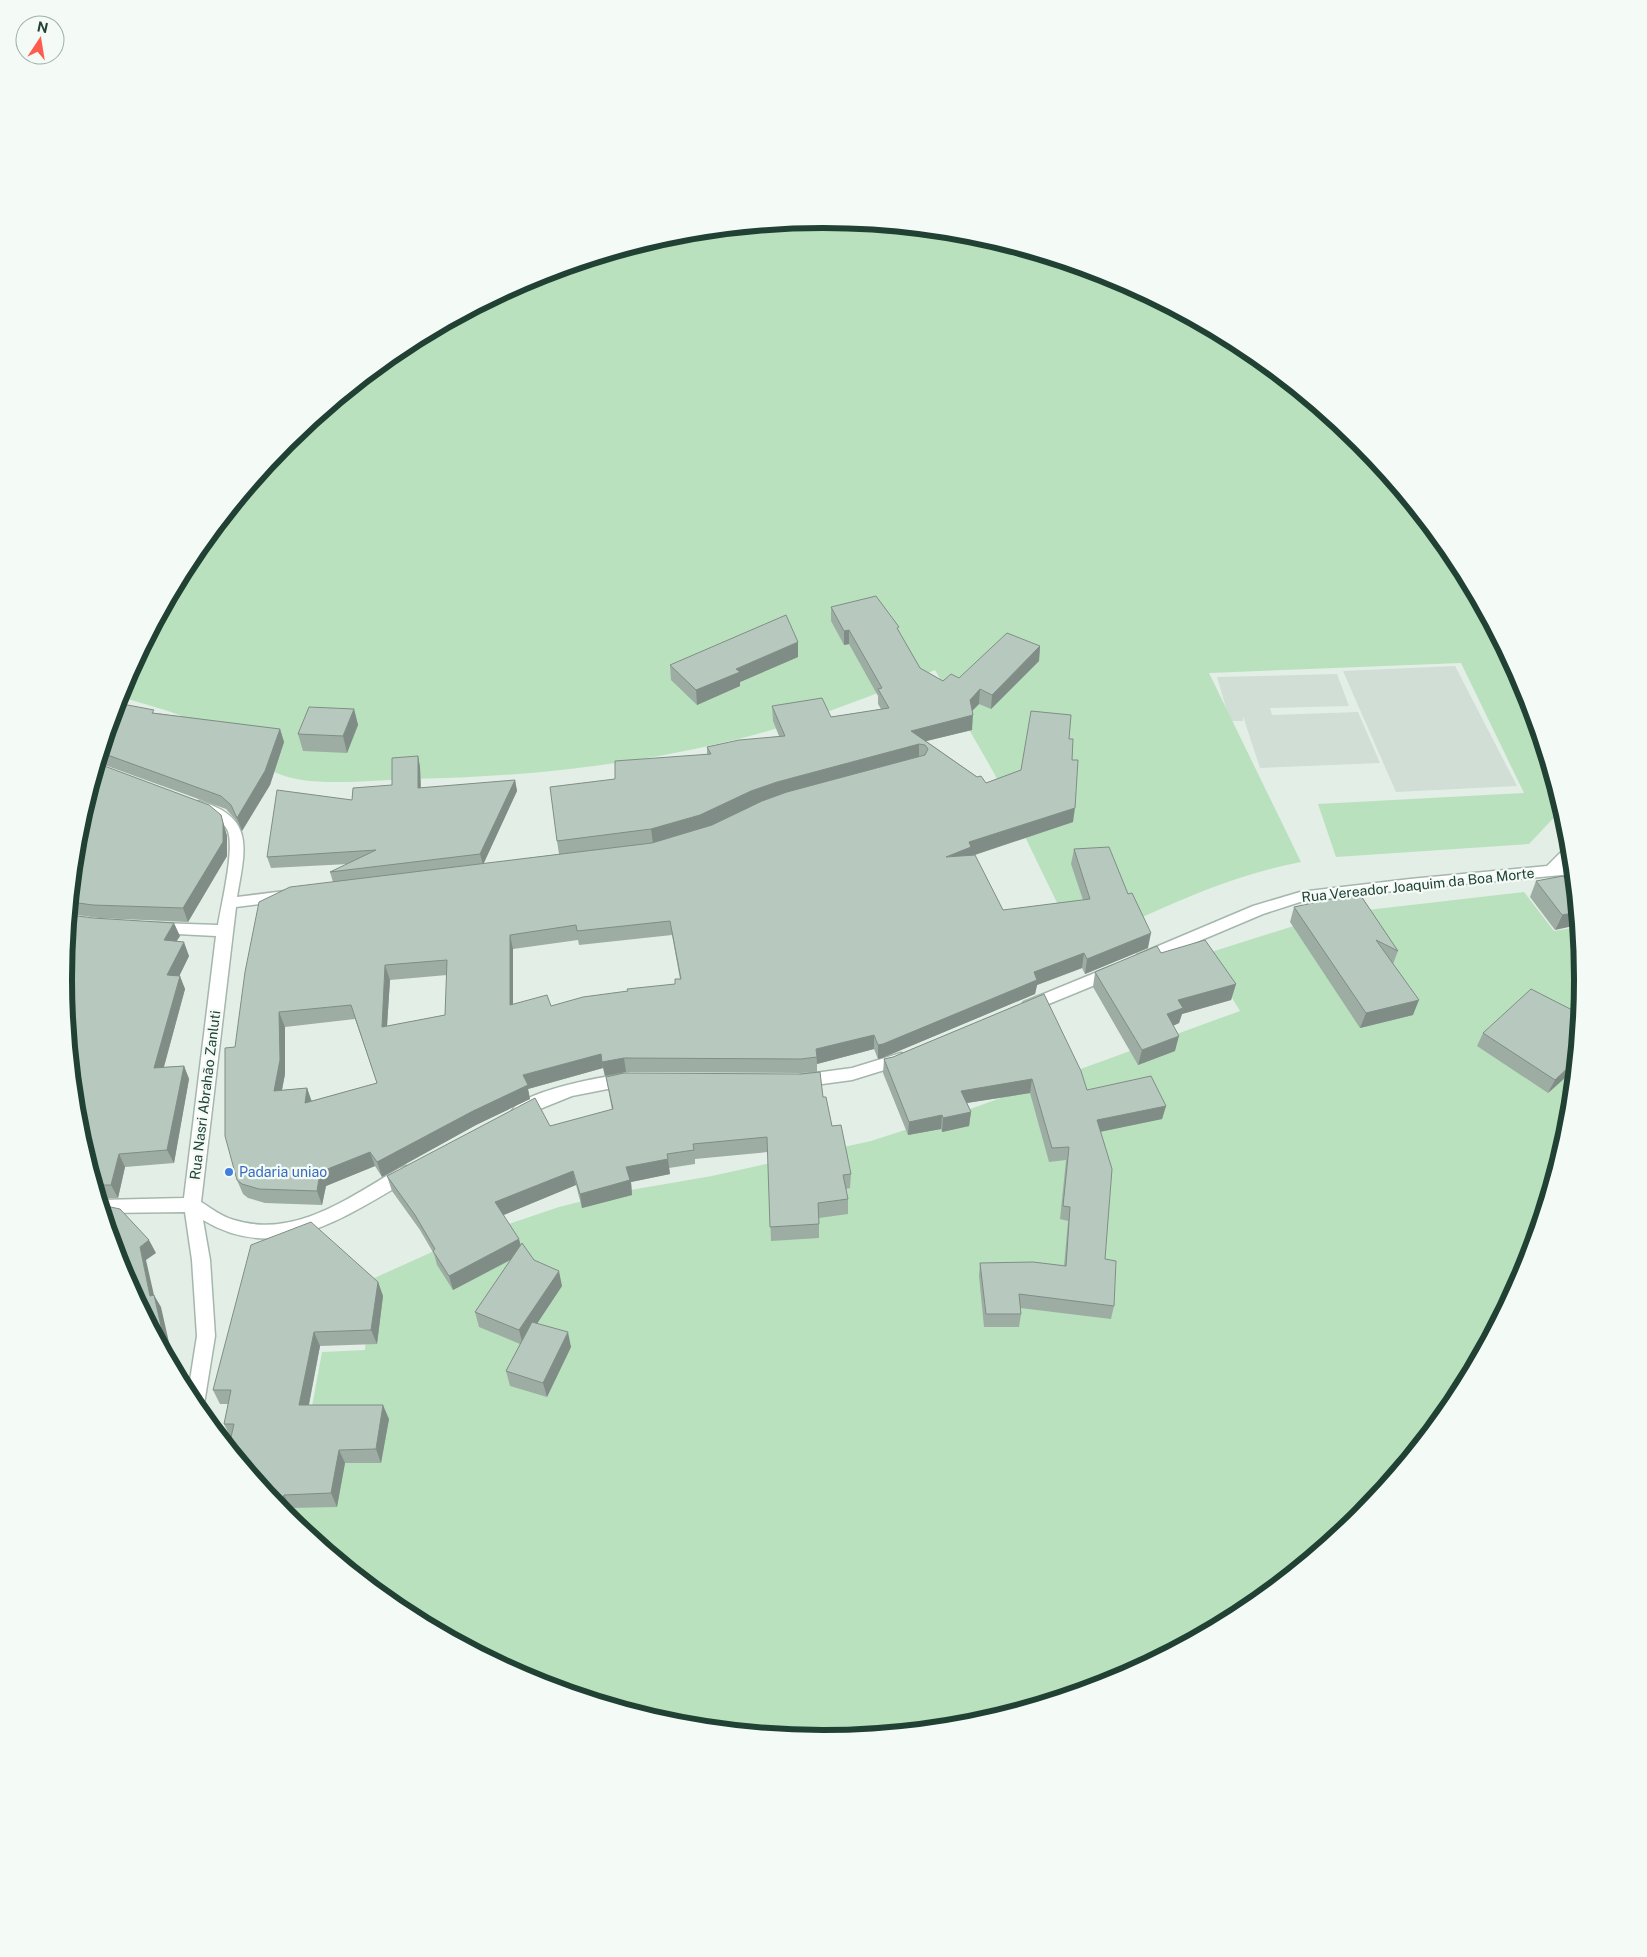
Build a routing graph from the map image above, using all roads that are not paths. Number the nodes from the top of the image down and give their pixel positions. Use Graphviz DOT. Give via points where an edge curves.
graph roads {
  1 [pos="195,804"];
  2 [pos="1564,857"];
  3 [pos="1566,870"];
  4 [pos="1551,871"];
  5 [pos="1564,886"];
  6 [pos="297,895"];
  7 [pos="229,903"];
  8 [pos="147,927"];
  9 [pos="224,931"];
  10 [pos="1014,1012"];
  11 [pos="914,1054"];
  12 [pos="645,1079"];
  13 [pos="783,1081"];
  14 [pos="510,1116"];
  15 [pos="417,1167"];
  16 [pos="192,1205"];
  17 [pos="108,1206"];
  18 [pos="197,1393"];
  1 -- 7 [label="street, Rua Nasri Abrahão Zanluti" via="220,814 230,822 235,832"];
  2 -- 4 [label="street, Rua Vereador Joaquim da Boa Morte"];
  3 -- 4 [label="street"];
  4 -- 5 [label="street"];
  4 -- 10 [label="street, Rua Vereador Joaquim da Boa Morte" via="1326,894 1277,903"];
  6 -- 7 [label="street"];
  7 -- 9 [label="street, Rua Nasri Abrahão Zanluti"];
  8 -- 9 [label="street"];
  9 -- 16 [label="street, Rua Nasri Abrahão Zanluti"];
  11 -- 13 [label="street" via="854,1073"];
  12 -- 14 [label="street" via="601,1083 572,1090"];
  15 -- 16 [label="street" via="316,1223 285,1232 233,1228"];
  16 -- 17 [label="street"];
  16 -- 18 [label="street, Rua Nasri Abrahão Zanluti" via="201,1260 206,1336"];
}
